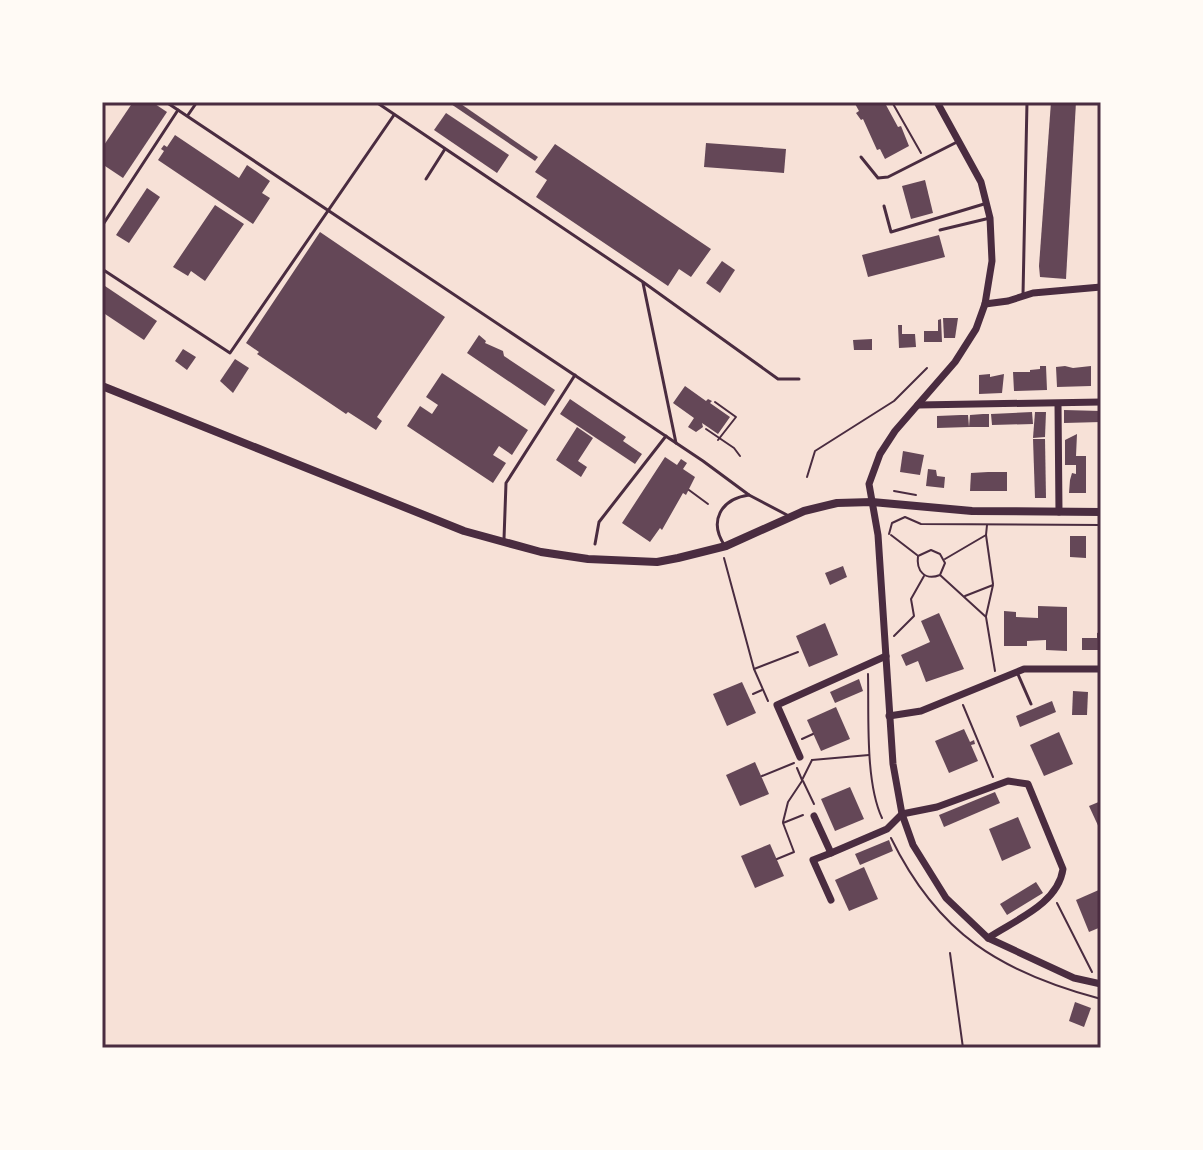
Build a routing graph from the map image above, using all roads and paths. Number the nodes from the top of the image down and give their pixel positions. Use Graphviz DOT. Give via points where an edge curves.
graph roads {
  1 [pos="166,102"];
  2 [pos="197,102"];
  3 [pos="376,102"];
  4 [pos="892,102"];
  5 [pos="937,102"];
  6 [pos="1027,102"];
  7 [pos="178,110"];
  8 [pos="394,115"];
  9 [pos="188,116"];
  10 [pos="959,141"];
  11 [pos="445,149"];
  12 [pos="861,157"];
  13 [pos="924,159"];
  14 [pos="426,179"];
  15 [pos="987,203"];
  16 [pos="884,206"];
  17 [pos="327,210"];
  18 [pos="990,218"];
  19 [pos="102,226"];
  20 [pos="940,230"];
  21 [pos="102,269"];
  22 [pos="643,282"];
  23 [pos="1101,287"];
  24 [pos="1023,295"];
  25 [pos="985,304"];
  26 [pos="927,368"];
  27 [pos="575,375"];
  28 [pos="799,379"];
  29 [pos="102,386"];
  30 [pos="715,402"];
  31 [pos="1101,402"];
  32 [pos="1058,404"];
  33 [pos="918,405"];
  34 [pos="706,429"];
  35 [pos="666,436"];
  36 [pos="718,440"];
  37 [pos="676,443"];
  38 [pos="740,456"];
  39 [pos="807,477"];
  40 [pos="689,490"];
  41 [pos="894,491"];
  42 [pos="749,495"];
  43 [pos="920,495"];
  44 [pos="872,502"];
  45 [pos="708,504"];
  46 [pos="1059,512"];
  47 [pos="1101,512"];
  48 [pos="791,517"];
  49 [pos="987,525"];
  50 [pos="1101,525"];
  51 [pos="986,535"];
  52 [pos="503,544"];
  53 [pos="595,544"];
  54 [pos="724,547"];
  55 [pos="918,556"];
  56 [pos="944,559"];
  57 [pos="940,575"];
  58 [pos="924,576"];
  59 [pos="993,585"];
  60 [pos="963,597"];
  61 [pos="986,617"];
  62 [pos="885,637"];
  63 [pos="798,652"];
  64 [pos="886,656"];
  65 [pos="868,665"];
  66 [pos="754,669"];
  67 [pos="1101,669"];
  68 [pos="1017,672"];
  69 [pos="996,680"];
  70 [pos="763,690"];
  71 [pos="753,694"];
  72 [pos="959,696"];
  73 [pos="1031,704"];
  74 [pos="777,705"];
  75 [pos="889,716"];
  76 [pos="870,754"];
  77 [pos="803,760"];
  78 [pos="762,776"];
  79 [pos="802,780"];
  80 [pos="997,785"];
  81 [pos="814,812"];
  82 [pos="902,814"];
  83 [pos="783,823"];
  84 [pos="887,829"];
  85 [pos="831,853"];
  86 [pos="777,859"];
  87 [pos="1053,895"];
  88 [pos="831,900"];
  89 [pos="988,938"];
  90 [pos="950,953"];
  91 [pos="1091,981"];
  92 [pos="1101,984"];
  93 [pos="1101,999"];
  94 [pos="963,1048"];
  1 -- 7 [label="lane"];
  2 -- 9 [label="lane"];
  3 -- 8 [label="lane"];
  4 -- 13 [label="path"];
  5 -- 10 [label="street"];
  6 -- 24 [label="lane"];
  7 -- 9 [label="lane"];
  7 -- 19 [label="lane"];
  8 -- 11 [label="lane"];
  8 -- 17 [label="lane"];
  9 -- 17 [label="lane"];
  10 -- 13 [label="lane"];
  10 -- 15 [label="street"];
  11 -- 14 [label="lane"];
  11 -- 22 [label="lane"];
  12 -- 13 [label="lane" via="878,178"];
  15 -- 16 [label="lane" via="891,232"];
  15 -- 18 [label="street"];
  17 -- 21 [label="lane" via="230,353"];
  17 -- 27 [label="lane"];
  18 -- 20 [label="lane"];
  18 -- 25 [label="street" via="992,261"];
  22 -- 28 [label="lane" via="778,379"];
  22 -- 37 [label="lane"];
  23 -- 24 [label="street"];
  24 -- 25 [label="street"];
  25 -- 33 [label="street" via="966,346"];
  26 -- 39 [label="path" via="894,401 815,451"];
  27 -- 35 [label="lane"];
  27 -- 52 [label="lane" via="506,483"];
  29 -- 52 [label="street"];
  30 -- 36 [label="path" via="736,417"];
  31 -- 32 [label="street"];
  32 -- 33 [label="street"];
  32 -- 46 [label="street"];
  33 -- 44 [label="street" via="880,454 869,484"];
  34 -- 36 [label="path"];
  35 -- 37 [label="lane"];
  35 -- 53 [label="lane" via="599,522"];
  36 -- 38 [label="path"];
  37 -- 42 [label="lane"];
  40 -- 45 [label="path"];
  41 -- 43 [label="path"];
  42 -- 48 [label="lane"];
  42 -- 54 [label="lane" via="720,509 717,530"];
  44 -- 46 [label="street"];
  44 -- 48 [label="street" via="833,504"];
  44 -- 62 [label="street"];
  46 -- 47 [label="street"];
  48 -- 54 [label="street"];
  49 -- 50 [label="path"];
  49 -- 51 [label="path"];
  49 -- 55 [label="path" via="898,519 889,534"];
  51 -- 56 [label="path"];
  51 -- 59 [label="path"];
  52 -- 54 [label="street" via="624,562 657,562"];
  54 -- 66 [label="path"];
  55 -- 56 [label="path" via="931,550"];
  55 -- 58 [label="path"];
  56 -- 57 [label="path"];
  57 -- 58 [label="path"];
  57 -- 60 [label="path"];
  58 -- 62 [label="path" via="911,599 914,616 897,636"];
  59 -- 60 [label="path"];
  59 -- 61 [label="path"];
  60 -- 61 [label="path"];
  61 -- 69 [label="path"];
  62 -- 64 [label="street"];
  63 -- 66 [label="path"];
  64 -- 65 [label="street"];
  64 -- 75 [label="street"];
  65 -- 74 [label="street"];
  65 -- 76 [label="path"];
  66 -- 70 [label="path"];
  67 -- 68 [label="street"];
  68 -- 69 [label="street"];
  68 -- 73 [label="lane"];
  69 -- 72 [label="street"];
  70 -- 71 [label="path"];
  70 -- 74 [label="path" via="770,707"];
  72 -- 75 [label="street"];
  72 -- 80 [label="path"];
  74 -- 77 [label="street"];
  75 -- 82 [label="street"];
  76 -- 77 [label="path"];
  76 -- 84 [label="path" via="877,809"];
  77 -- 78 [label="path"];
  77 -- 79 [label="path"];
  77 -- 79 [label="path"];
  79 -- 81 [label="path"];
  79 -- 83 [label="path"];
  80 -- 82 [label="street"];
  80 -- 87 [label="street" via="1028,784 1063,869"];
  81 -- 83 [label="path"];
  81 -- 85 [label="street"];
  82 -- 84 [label="street"];
  82 -- 89 [label="street" via="913,845 946,898"];
  83 -- 86 [label="path" via="794,852"];
  84 -- 85 [label="street"];
  84 -- 93 [label="path" via="927,901 968,941 1040,981"];
  85 -- 88 [label="street" via="813,860"];
  87 -- 89 [label="street"];
  87 -- 91 [label="path" via="1092,970"];
  89 -- 91 [label="street"];
  90 -- 94 [label="path"];
  91 -- 92 [label="street"];
}
